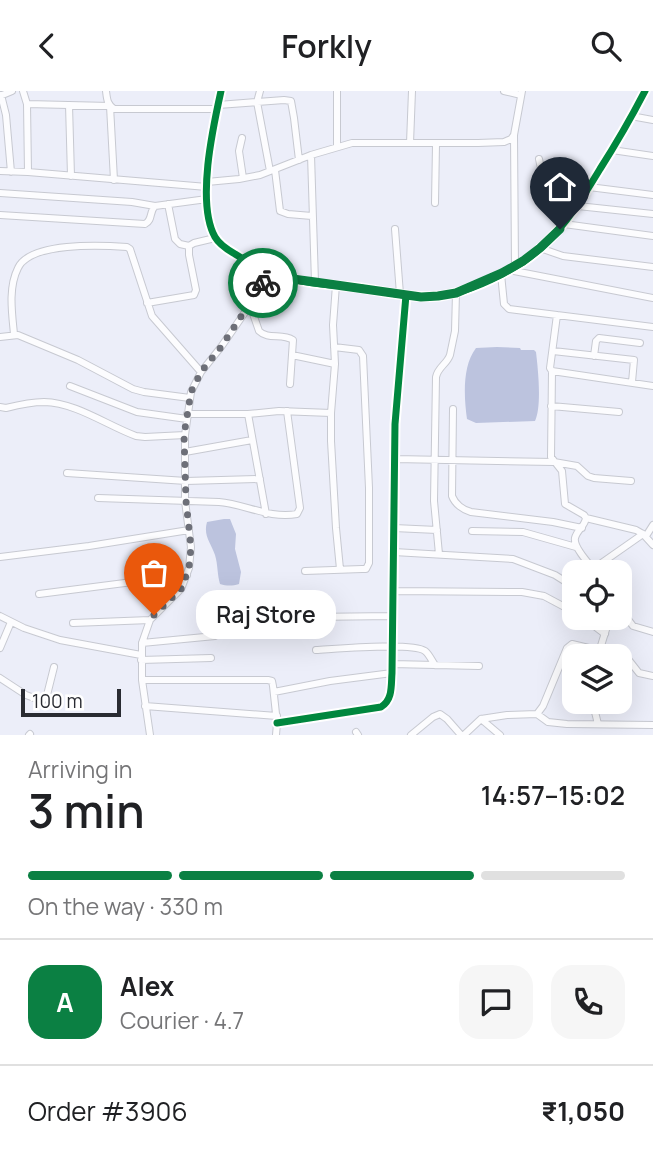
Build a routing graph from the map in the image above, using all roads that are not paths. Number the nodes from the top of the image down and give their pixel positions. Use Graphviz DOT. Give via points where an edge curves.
graph roads {
  1 [pos="12,91"];
  2 [pos="23,91"];
  3 [pos="106,91"];
  4 [pos="221,91"];
  5 [pos="260,91"];
  6 [pos="337,91"];
  7 [pos="412,91"];
  8 [pos="504,91"];
  9 [pos="645,91"];
  10 [pos="521,93"];
  11 [pos="0,96"];
  12 [pos="257,102"];
  13 [pos="27,104"];
  14 [pos="69,105"];
  15 [pos="110,106"];
  16 [pos="217,107"];
  17 [pos="631,116"];
  18 [pos="653,120"];
  19 [pos="514,135"];
  20 [pos="242,138"];
  21 [pos="410,143"];
  22 [pos="436,144"];
  23 [pos="337,146"];
  24 [pos="612,151"];
  25 [pos="311,155"];
  26 [pos="653,156"];
  27 [pos="539,159"];
  28 [pos="299,160"];
  29 [pos="0,171"];
  30 [pos="11,171"];
  31 [pos="272,171"];
  32 [pos="28,172"];
  33 [pos="71,176"];
  34 [pos="243,178"];
  35 [pos="114,180"];
  36 [pos="207,184"];
  37 [pos="589,187"];
  38 [pos="0,193"];
  39 [pos="653,195"];
  40 [pos="207,199"];
  41 [pos="168,204"];
  42 [pos="435,204"];
  43 [pos="155,206"];
  44 [pos="578,206"];
  45 [pos="653,214"];
  46 [pos="0,215"];
  47 [pos="312,216"];
  48 [pos="564,224"];
  49 [pos="396,229"];
  50 [pos="653,236"];
  51 [pos="215,238"];
  52 [pos="189,246"];
  53 [pos="540,248"];
  54 [pos="653,267"];
  55 [pos="512,268"];
  56 [pos="270,272"];
  57 [pos="501,274"];
  58 [pos="315,282"];
  59 [pos="336,285"];
  60 [pos="456,293"];
  61 [pos="403,295"];
  62 [pos="653,298"];
  63 [pos="147,303"];
  64 [pos="250,305"];
  65 [pos="556,315"];
  66 [pos="653,327"];
  67 [pos="14,334"];
  68 [pos="0,337"];
  69 [pos="640,343"];
  70 [pos="334,347"];
  71 [pos="553,351"];
  72 [pos="292,355"];
  73 [pos="594,356"];
  74 [pos="335,364"];
  75 [pos="552,371"];
  76 [pos="201,372"];
  77 [pos="632,382"];
  78 [pos="290,384"];
  79 [pos="70,386"];
  80 [pos="653,386"];
  81 [pos="190,398"];
  82 [pos="551,406"];
  83 [pos="0,407"];
  84 [pos="453,409"];
  85 [pos="287,411"];
  86 [pos="619,412"];
  87 [pos="331,413"];
  88 [pos="248,414"];
  89 [pos="187,416"];
  90 [pos="184,435"];
  91 [pos="252,440"];
  92 [pos="185,453"];
  93 [pos="395,459"];
  94 [pos="435,460"];
  95 [pos="452,460"];
  96 [pos="554,462"];
  97 [pos="66,473"];
  98 [pos="260,479"];
  99 [pos="186,481"];
  100 [pos="631,481"];
  101 [pos="98,498"];
  102 [pos="186,501"];
  103 [pos="266,514"];
  104 [pos="586,518"];
  105 [pos="653,525"];
  106 [pos="394,528"];
  107 [pos="582,528"];
  108 [pos="189,530"];
  109 [pos="437,530"];
  110 [pos="472,531"];
  111 [pos="647,535"];
  112 [pos="653,545"];
  113 [pos="576,547"];
  114 [pos="394,552"];
  115 [pos="439,554"];
  116 [pos="0,557"];
  117 [pos="586,560"];
  118 [pos="610,560"];
  119 [pos="340,569"];
  120 [pos="305,571"];
  121 [pos="187,575"];
  122 [pos="562,579"];
  123 [pos="393,591"];
  124 [pos="39,594"];
  125 [pos="562,606"];
  126 [pos="0,616"];
  127 [pos="393,616"];
  128 [pos="310,617"];
  129 [pos="150,620"];
  130 [pos="11,622"];
  131 [pos="73,623"];
  132 [pos="632,625"];
  133 [pos="600,630"];
  134 [pos="606,630"];
  135 [pos="653,632"];
  136 [pos="605,634"];
  137 [pos="215,636"];
  138 [pos="142,643"];
  139 [pos="602,644"];
  140 [pos="393,647"];
  141 [pos="0,648"];
  142 [pos="316,650"];
  143 [pos="141,658"];
  144 [pos="211,658"];
  145 [pos="562,660"];
  146 [pos="392,664"];
  147 [pos="632,664"];
  148 [pos="435,665"];
  149 [pos="479,666"];
  150 [pos="54,667"];
  151 [pos="392,673"];
  152 [pos="653,676"];
  153 [pos="0,678"];
  154 [pos="142,680"];
  155 [pos="274,692"];
  156 [pos="145,706"];
  157 [pos="537,714"];
  158 [pos="595,714"];
  159 [pos="481,719"];
  160 [pos="277,720"];
  161 [pos="598,725"];
  162 [pos="653,725"];
  163 [pos="149,735"];
  164 [pos="276,735"];
  165 [pos="411,735"];
  166 [pos="463,735"];
  167 [pos="500,735"];
  1 -- 11 [label="street"];
  2 -- 13 [label="street"];
  3 -- 15 [label="street"];
  4 -- 16 [label="street"];
  5 -- 12 [label="street"];
  6 -- 23 [label="street"];
  7 -- 21 [label="street"];
  8 -- 10 [label="street"];
  9 -- 17 [label="street"];
  10 -- 19 [label="street"];
  11 -- 30 [label="street"];
  12 -- 16 [label="street"];
  12 -- 28 [label="street" via="291,101"];
  12 -- 31 [label="street"];
  13 -- 14 [label="street"];
  13 -- 32 [label="street"];
  14 -- 15 [label="street"];
  14 -- 33 [label="street"];
  15 -- 16 [label="street"];
  15 -- 35 [label="street"];
  16 -- 36 [label="street"];
  17 -- 18 [label="street"];
  17 -- 24 [label="street"];
  19 -- 22 [label="street" via="504,142"];
  19 -- 55 [label="street"];
  20 -- 34 [label="street"];
  21 -- 22 [label="street"];
  21 -- 23 [label="street"];
  22 -- 42 [label="street"];
  23 -- 25 [label="street"];
  24 -- 26 [label="street"];
  24 -- 37 [label="street"];
  25 -- 28 [label="street"];
  25 -- 47 [label="street"];
  27 -- 37 [label="street" via="546,178"];
  28 -- 31 [label="street"];
  29 -- 30 [label="street"];
  30 -- 32 [label="street"];
  31 -- 34 [label="street"];
  31 -- 47 [label="street" via="280,211"];
  32 -- 33 [label="street"];
  33 -- 35 [label="street"];
  34 -- 36 [label="street"];
  35 -- 36 [label="street"];
  36 -- 40 [label="street"];
  37 -- 39 [label="street"];
  37 -- 44 [label="street"];
  38 -- 43 [label="street"];
  40 -- 41 [label="street"];
  40 -- 51 [label="street"];
  41 -- 43 [label="street"];
  41 -- 52 [label="street" via="176,239"];
  43 -- 46 [label="street" via="145,224"];
  44 -- 45 [label="street"];
  44 -- 48 [label="street"];
  47 -- 58 [label="street"];
  48 -- 50 [label="street"];
  48 -- 53 [label="street"];
  49 -- 61 [label="street"];
  51 -- 52 [label="street"];
  51 -- 56 [label="street" via="239,257"];
  52 -- 63 [label="street" via="194,295"];
  53 -- 54 [label="street" via="563,256"];
  53 -- 55 [label="street"];
  55 -- 57 [label="street"];
  55 -- 62 [label="street"];
  56 -- 58 [label="street"];
  56 -- 64 [label="street"];
  57 -- 60 [label="street"];
  57 -- 65 [label="street" via="506,307"];
  58 -- 59 [label="street"];
  59 -- 61 [label="street"];
  59 -- 70 [label="street"];
  60 -- 61 [label="street"];
  60 -- 94 [label="street" via="450,355 436,377"];
  61 -- 93 [label="street"];
  63 -- 67 [label="street" via="130,249 45,250 22,261 16,272"];
  63 -- 76 [label="street" via="152,316"];
  64 -- 72 [label="street" via="259,331 265,336 290,338"];
  64 -- 76 [label="street"];
  65 -- 66 [label="street"];
  65 -- 71 [label="street"];
  67 -- 68 [label="street"];
  67 -- 81 [label="street" via="133,389"];
  69 -- 73 [label="street" via="599,338"];
  70 -- 74 [label="street"];
  70 -- 119 [label="street" via="359,351 363,356 369,488 368,567"];
  71 -- 73 [label="street"];
  71 -- 75 [label="street"];
  72 -- 74 [label="street"];
  72 -- 78 [label="street"];
  73 -- 77 [label="street" via="634,360"];
  74 -- 87 [label="street"];
  75 -- 77 [label="street"];
  75 -- 82 [label="street"];
  76 -- 81 [label="street"];
  77 -- 80 [label="street"];
  79 -- 89 [label="street" via="137,412"];
  81 -- 89 [label="street"];
  82 -- 86 [label="street"];
  82 -- 96 [label="street"];
  83 -- 90 [label="street" via="53,403 136,436"];
  84 -- 95 [label="street"];
  85 -- 87 [label="street"];
  85 -- 88 [label="street"];
  85 -- 103 [label="street" via="300,508 297,514"];
  87 -- 119 [label="street"];
  88 -- 89 [label="street"];
  88 -- 91 [label="street"];
  89 -- 90 [label="street"];
  90 -- 92 [label="street"];
  91 -- 92 [label="street"];
  91 -- 98 [label="street"];
  92 -- 99 [label="street"];
  93 -- 94 [label="street"];
  93 -- 106 [label="street"];
  94 -- 95 [label="street"];
  94 -- 109 [label="street"];
  95 -- 96 [label="street"];
  95 -- 107 [label="street" via="453,499 467,511"];
  96 -- 100 [label="street" via="576,466 594,478"];
  96 -- 104 [label="street" via="561,467 565,504"];
  97 -- 99 [label="street"];
  98 -- 99 [label="street"];
  98 -- 103 [label="street"];
  99 -- 102 [label="street"];
  101 -- 102 [label="street"];
  102 -- 103 [label="street" via="232,503"];
  102 -- 108 [label="street"];
  104 -- 107 [label="street"];
  104 -- 111 [label="street"];
  105 -- 111 [label="street"];
  106 -- 109 [label="street"];
  106 -- 114 [label="street"];
  107 -- 113 [label="street" via="575,538"];
  108 -- 116 [label="street"];
  108 -- 121 [label="street"];
  109 -- 115 [label="street"];
  110 -- 113 [label="street" via="523,532"];
  111 -- 112 [label="street"];
  111 -- 118 [label="street"];
  113 -- 117 [label="street"];
  114 -- 115 [label="street"];
  114 -- 123 [label="street"];
  115 -- 122 [label="street" via="513,559"];
  119 -- 120 [label="street"];
  121 -- 124 [label="street"];
  121 -- 129 [label="street" via="181,589"];
  123 -- 125 [label="street" via="522,592"];
  123 -- 127 [label="street"];
  126 -- 130 [label="street"];
  127 -- 128 [label="street"];
  127 -- 140 [label="street"];
  129 -- 131 [label="street"];
  129 -- 138 [label="street"];
  130 -- 141 [label="street"];
  130 -- 143 [label="street" via="60,640"];
  132 -- 135 [label="street"];
  133 -- 136 [label="street"];
  134 -- 136 [label="street"];
  136 -- 139 [label="street"];
  137 -- 138 [label="street"];
  138 -- 143 [label="street"];
  140 -- 142 [label="street"];
  140 -- 146 [label="street"];
  140 -- 148 [label="street" via="422,650"];
  143 -- 144 [label="street"];
  143 -- 154 [label="street"];
  145 -- 157 [label="street"];
  146 -- 148 [label="street"];
  146 -- 151 [label="street"];
  147 -- 152 [label="street" via="639,673"];
  148 -- 149 [label="street"];
  150 -- 153 [label="street" via="42,701"];
  151 -- 155 [label="street"];
  151 -- 160 [label="street" via="390,697 381,707"];
  154 -- 155 [label="street" via="268,680"];
  154 -- 156 [label="street"];
  155 -- 160 [label="street"];
  156 -- 160 [label="street"];
  156 -- 163 [label="street"];
  157 -- 159 [label="street"];
  157 -- 161 [label="street" via="548,722"];
  158 -- 161 [label="street"];
  159 -- 166 [label="street"];
  159 -- 167 [label="street"];
  160 -- 164 [label="street"];
  161 -- 162 [label="street"];
  165 -- 166 [label="street" via="440,714"];
}
